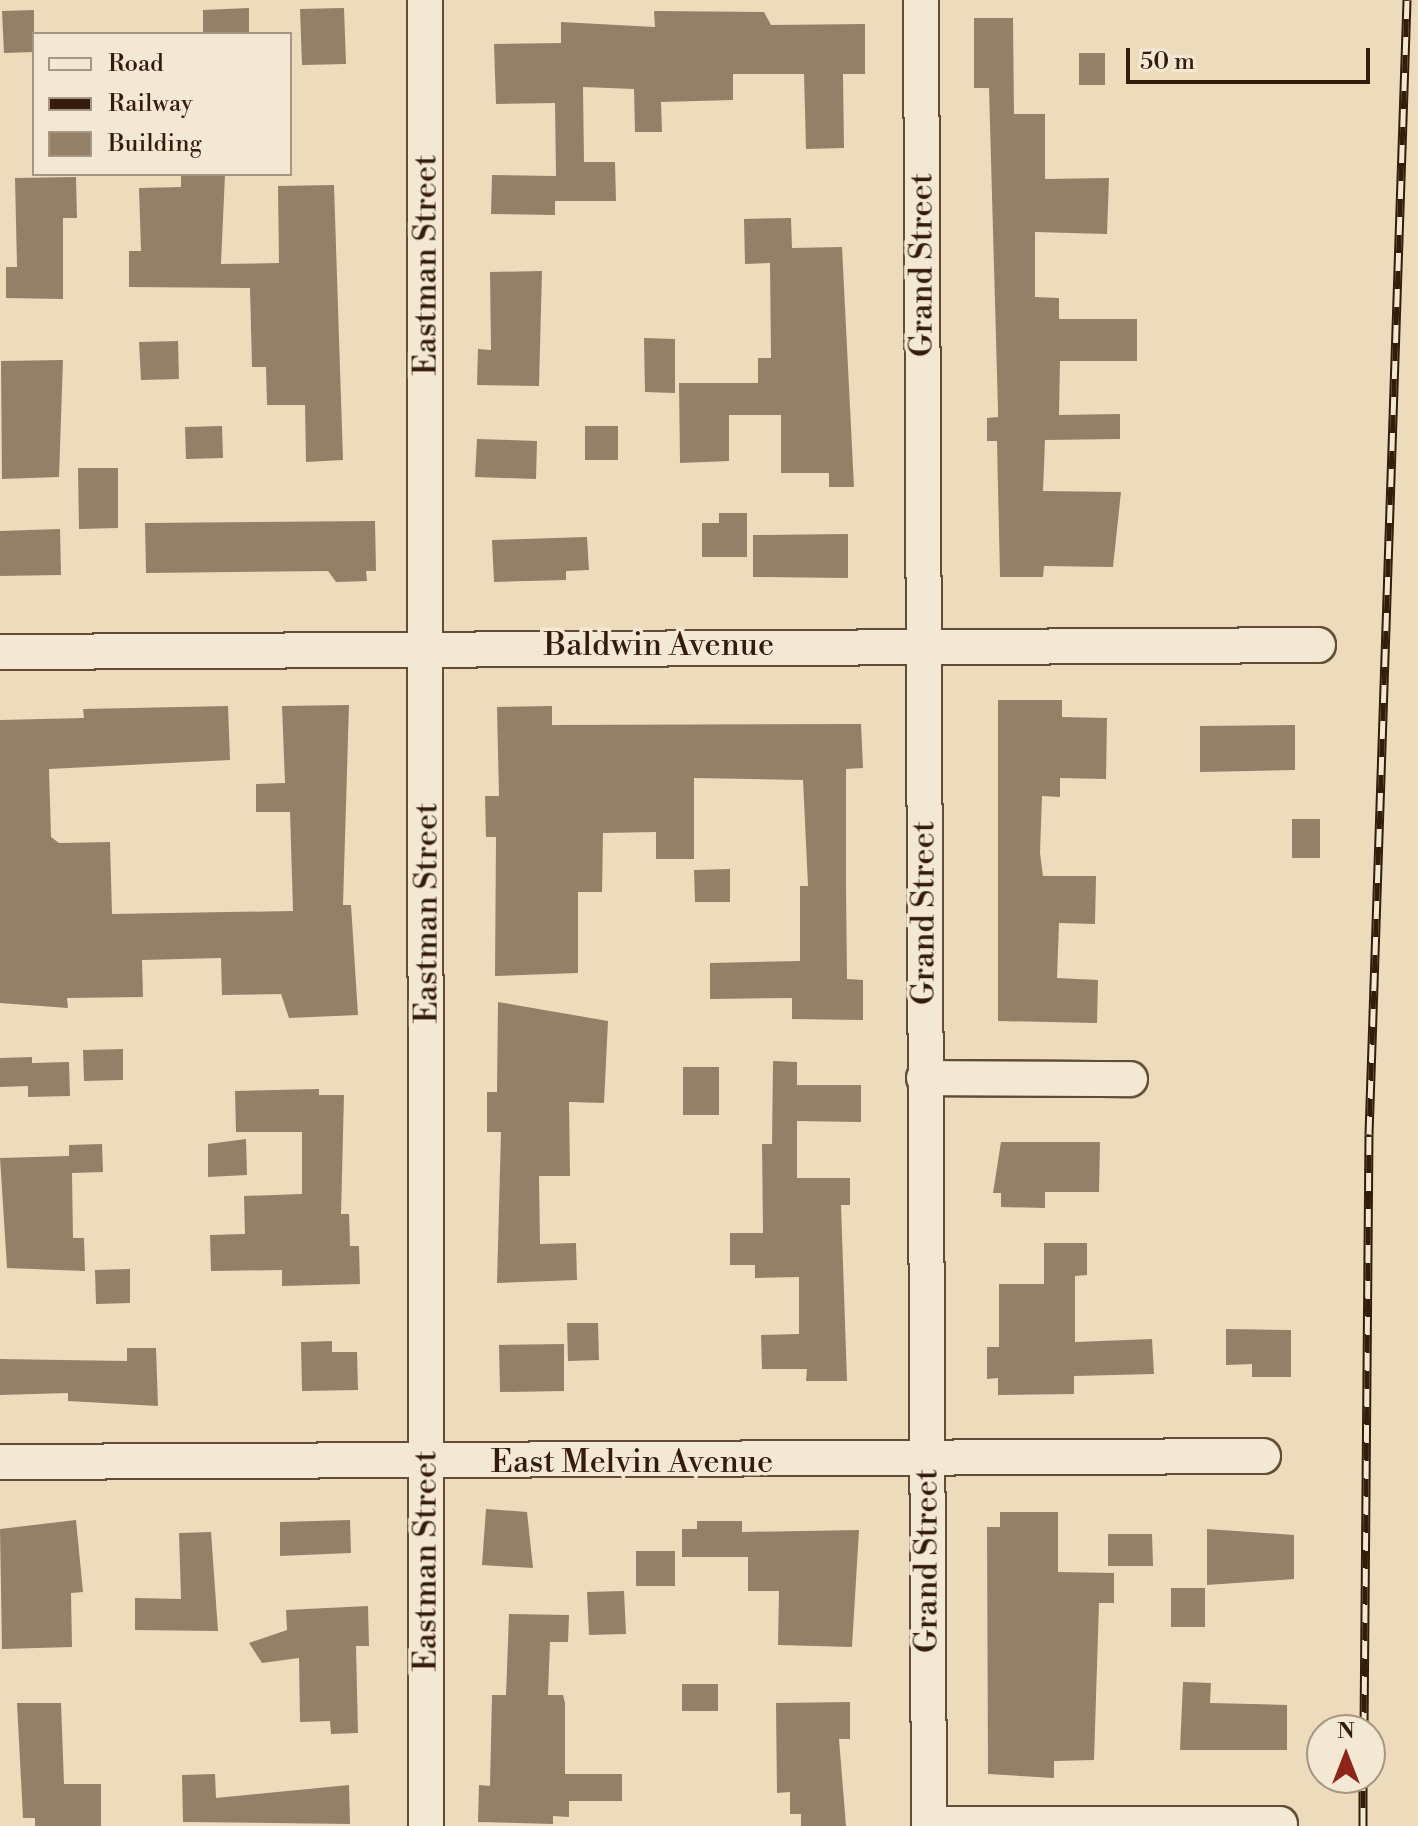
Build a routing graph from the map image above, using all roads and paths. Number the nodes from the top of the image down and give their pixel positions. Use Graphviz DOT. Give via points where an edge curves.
graph roads {
  1 [pos="425,0"];
  2 [pos="921,0"];
  3 [pos="923,643"];
  4 [pos="1318,645"];
  5 [pos="428,647"];
  6 [pos="0,652"];
  7 [pos="924,1078"];
  8 [pos="1130,1079"];
  9 [pos="1263,1456"];
  10 [pos="927,1459"];
  11 [pos="0,1462"];
  12 [pos="426,1462"];
  13 [pos="1280,1824"];
  14 [pos="929,1825"];
  15 [pos="426,1826"];
  1 -- 5 [label="street, Eastman Street"];
  2 -- 3 [label="street, Grand Street"];
  3 -- 4 [label="street, Baldwin Avenue"];
  3 -- 5 [label="street, Baldwin Avenue"];
  3 -- 7 [label="street, Grand Street"];
  5 -- 6 [label="street, Baldwin Avenue"];
  5 -- 12 [label="street, Eastman Street"];
  7 -- 8 [label="street"];
  7 -- 10 [label="street, Grand Street"];
  9 -- 10 [label="street, East Melvin Avenue"];
  10 -- 12 [label="street, East Melvin Avenue"];
  10 -- 14 [label="street, Grand Street"];
  11 -- 12 [label="street, East Melvin Avenue"];
  12 -- 15 [label="street, Eastman Street"];
  13 -- 14 [label="street"];
}
